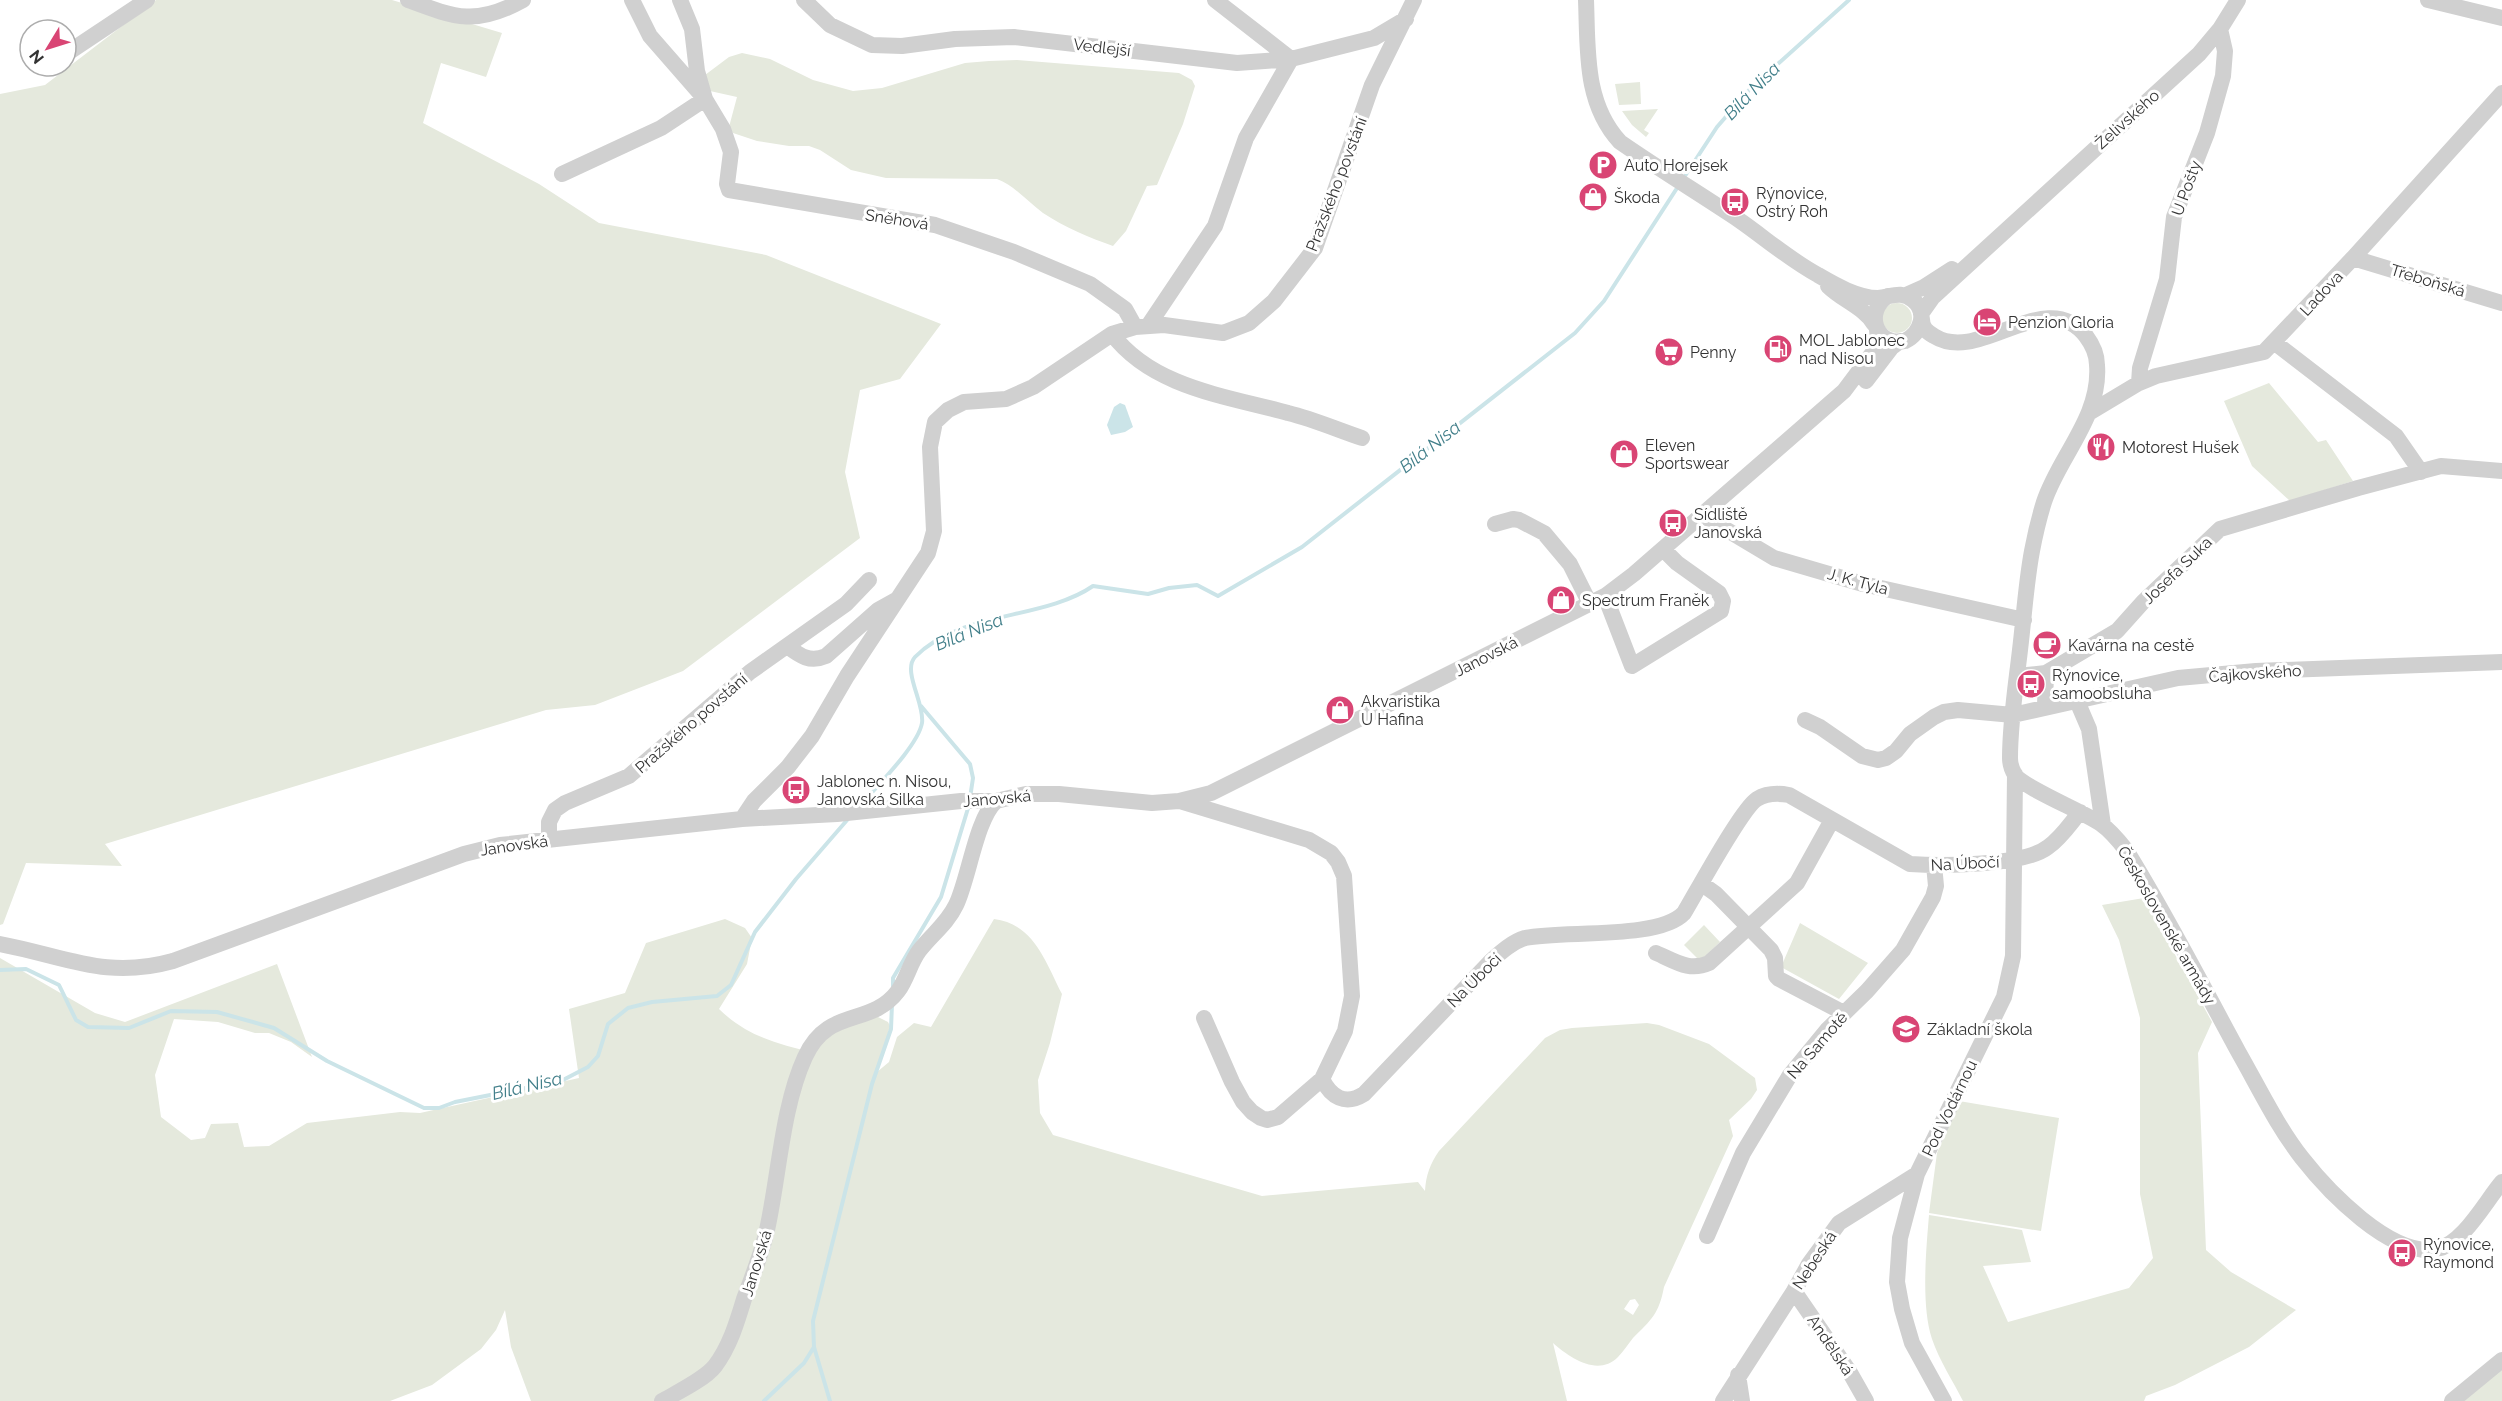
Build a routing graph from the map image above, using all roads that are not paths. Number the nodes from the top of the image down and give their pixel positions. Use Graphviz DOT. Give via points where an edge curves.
graph roads {
  1 [pos="147,0"];
  2 [pos="408,0"];
  3 [pos="523,0"];
  4 [pos="632,0"];
  5 [pos="680,0"];
  6 [pos="804,0"];
  7 [pos="1215,0"];
  8 [pos="1414,0"];
  9 [pos="1586,0"];
  10 [pos="2238,0"];
  11 [pos="2428,0"];
  12 [pos="1406,18"];
  13 [pos="2502,18"];
  14 [pos="2220,29"];
  15 [pos="78,46"];
  16 [pos="1291,59"];
  17 [pos="2502,93"];
  18 [pos="705,99"];
  19 [pos="562,174"];
  20 [pos="2006,230"];
  21 [pos="2354,258"];
  22 [pos="1817,275"];
  23 [pos="1888,296"];
  24 [pos="1906,296"];
  25 [pos="2502,303"];
  26 [pos="1921,317"];
  27 [pos="1141,327"];
  28 [pos="1876,327"];
  29 [pos="1112,334"];
  30 [pos="1987,337"];
  31 [pos="1902,341"];
  32 [pos="2275,343"];
  33 [pos="2139,383"];
  34 [pos="2089,414"];
  35 [pos="1803,427"];
  36 [pos="1362,438"];
  37 [pos="2421,471"];
  38 [pos="2502,471"];
  39 [pos="1702,515"];
  40 [pos="1496,524"];
  41 [pos="1663,549"];
  42 [pos="869,580"];
  43 [pos="899,599"];
  44 [pos="1598,600"];
  45 [pos="2024,620"];
  46 [pos="787,646"];
  47 [pos="2502,662"];
  48 [pos="2046,673"];
  49 [pos="2018,676"];
  50 [pos="2077,701"];
  51 [pos="2045,706"];
  52 [pos="2013,715"];
  53 [pos="1812,724"];
  54 [pos="2015,774"];
  55 [pos="990,801"];
  56 [pos="1179,801"];
  57 [pos="2080,812"];
  58 [pos="742,819"];
  59 [pos="1832,820"];
  60 [pos="2103,825"];
  61 [pos="549,840"];
  62 [pos="2016,860"];
  63 [pos="1934,865"];
  64 [pos="1702,884"];
  65 [pos="1749,927"];
  66 [pos="0,944"];
  67 [pos="1656,952"];
  68 [pos="1844,1013"];
  69 [pos="1204,1018"];
  70 [pos="1322,1079"];
  71 [pos="1917,1174"];
  72 [pos="2502,1182"];
  73 [pos="1707,1236"];
  74 [pos="1794,1291"];
  75 [pos="2502,1360"];
  76 [pos="1738,1375"];
  77 [pos="662,1401"];
  78 [pos="1723,1401"];
  79 [pos="1742,1401"];
  80 [pos="1866,1401"];
  81 [pos="1944,1401"];
  82 [pos="2452,1401"];
  1 -- 15 [label="street"];
  2 -- 3 [label="street" via="475,18 489,16"];
  4 -- 18 [label="street, Sněhová" via="650,36"];
  5 -- 18 [label="street, Sněhová" via="692,29"];
  6 -- 16 [label="street, Vedlejší" via="830,25 872,45 1014,36 1237,63"];
  7 -- 16 [label="street"];
  8 -- 12 [label="street, Pražského povstání"];
  9 -- 22 [label="street" via="1589,76 1601,118 1620,142"];
  10 -- 14 [label="street, Želivského"];
  11 -- 13 [label="street"];
  12 -- 16 [label="street, Vedlejší" via="1374,38"];
  12 -- 27 [label="street, Pražského povstání" via="1372,85 1315,248 1274,301 1249,323 1223,333 1164,325"];
  14 -- 20 [label="street, Želivského" via="2199,54"];
  14 -- 33 [label="street, U Pošty" via="2225,51 2223,76 2207,132 2174,217 2167,279"];
  16 -- 27 [label="street" via="1246,138 1215,226"];
  17 -- 21 [label="street, Ladova"];
  18 -- 19 [label="street" via="661,128"];
  18 -- 27 [label="street, Sněhová" via="731,152 729,190 935,225 1090,284 1125,309"];
  20 -- 24 [label="street, Želivského" via="1941,277"];
  20 -- 26 [label="street, Želivského" via="1927,303"];
  21 -- 25 [label="street, Třeboňská"];
  21 -- 32 [label="street, Ladova"];
  22 -- 23 [label="street" via="1863,295"];
  22 -- 28 [label="street"];
  23 -- 24 [label="street"];
  23 -- 28 [label="street" via="1875,311"];
  24 -- 26 [label="street" via="1916,303"];
  26 -- 30 [label="street" via="1925,330 1944,341"];
  26 -- 31 [label="street" via="1917,331"];
  27 -- 29 [label="street, Pražského povstání"];
  28 -- 31 [label="street" via="1887,339"];
  28 -- 35 [label="street, Janovská" via="1874,351 1857,377"];
  29 -- 36 [label="street" via="1121,346 1167,378 1291,413"];
  29 -- 43 [label="street, Pražského povstání" via="1033,387 1006,399 964,402 935,422 930,447 934,531 928,553"];
  30 -- 31 [label="street" via="1948,351"];
  30 -- 34 [label="street" via="2043,318 2064,320 2080,328 2090,340 2097,362 2097,385"];
  31 -- 35 [label="street, Janovská" via="1892,347 1858,390"];
  32 -- 33 [label="street, Ladova" via="2250,357"];
  32 -- 37 [label="street" via="2396,436"];
  33 -- 34 [label="street, Ladova"];
  34 -- 45 [label="street" via="2044,501 2032,551"];
  35 -- 39 [label="street, Janovská"];
  37 -- 38 [label="street, Josefa Suka" via="2441,466"];
  37 -- 48 [label="street, Josefa Suka" via="2220,529 2117,631"];
  39 -- 41 [label="street, Janovská"];
  39 -- 45 [label="street, J. K. Tyla" via="1774,558 1863,584"];
  40 -- 44 [label="street" via="1519,520 1544,533"];
  41 -- 44 [label="street, Janovská"];
  41 -- 44 [label="street" via="1719,593 1723,601 1721,611 1632,666"];
  42 -- 46 [label="street, Pražského povstání" via="846,604"];
  43 -- 46 [label="street, Pražského povstání" via="878,610 826,656 816,660 802,657"];
  43 -- 58 [label="street, Pražského povstání" via="847,675 812,736"];
  44 -- 56 [label="street, Janovská" via="1211,793"];
  45 -- 49 [label="street"];
  46 -- 61 [label="street, Pražského povstání" via="750,672 629,776 555,810 549,822"];
  47 -- 50 [label="street, Čajkovského" via="2256,671 2178,678"];
  48 -- 49 [label="street, Josefa Suka"];
  48 -- 51 [label="street"];
  49 -- 52 [label="street"];
  50 -- 51 [label="street, Čajkovského"];
  50 -- 60 [label="street" via="2089,729"];
  51 -- 52 [label="street, Čajkovského"];
  52 -- 53 [label="street" via="1944,712 1910,734 1891,755 1878,760 1862,756"];
  52 -- 54 [label="street" via="2010,758"];
  54 -- 57 [label="street, Československé armády"];
  54 -- 62 [label="street, Pod Vodárnou"];
  55 -- 56 [label="street, Janovská" via="1026,794 1059,794 1152,803"];
  55 -- 58 [label="street, Janovská"];
  55 -- 77 [label="street, Janovská" via="966,881 950,917 919,950 897,992 877,1008 835,1023 815,1038 804,1057 778,1163 767,1232 732,1337 714,1367"];
  56 -- 70 [label="street" via="1309,840 1338,862 1344,876 1352,996 1345,1031"];
  57 -- 60 [label="street, Československé armády"];
  57 -- 62 [label="street, Na Úbočí" via="2048,848"];
  58 -- 61 [label="street, Janovská"];
  59 -- 63 [label="street, Na Úbočí" via="1910,864"];
  59 -- 64 [label="street, Na Úbočí" via="1789,795 1755,800"];
  59 -- 65 [label="street" via="1797,883"];
  60 -- 72 [label="street, Československé armády" via="2137,867 2282,1127 2330,1191 2354,1213 2410,1246 2438,1249 2460,1236"];
  61 -- 66 [label="street, Janovská" via="500,845 464,854 152,967 105,969"];
  62 -- 63 [label="street, Na Úbočí"];
  62 -- 71 [label="street, Pod Vodárnou" via="2013,956 2004,997"];
  63 -- 68 [label="street, Na Samotě" via="1934,897 1903,950"];
  64 -- 65 [label="street"];
  64 -- 70 [label="street, Na Úbočí" via="1684,913 1667,924 1524,939 1504,949 1356,1099 1339,1099"];
  65 -- 67 [label="street" via="1700,967 1688,968"];
  65 -- 68 [label="street" via="1773,953 1779,979"];
  68 -- 73 [label="street, Na Samotě" via="1790,1075 1743,1153"];
  69 -- 70 [label="street" via="1232,1082 1252,1112 1261,1118 1278,1117"];
  71 -- 74 [label="street, Nebeská" via="1839,1223"];
  71 -- 81 [label="street, Pod Vodárnou" via="1900,1238 1897,1282 1912,1343"];
  74 -- 76 [label="street, Nebeská"];
  74 -- 80 [label="street, Andělská"];
  75 -- 82 [label="street"];
  76 -- 78 [label="street, Nebeská"];
  76 -- 79 [label="street"];
}
